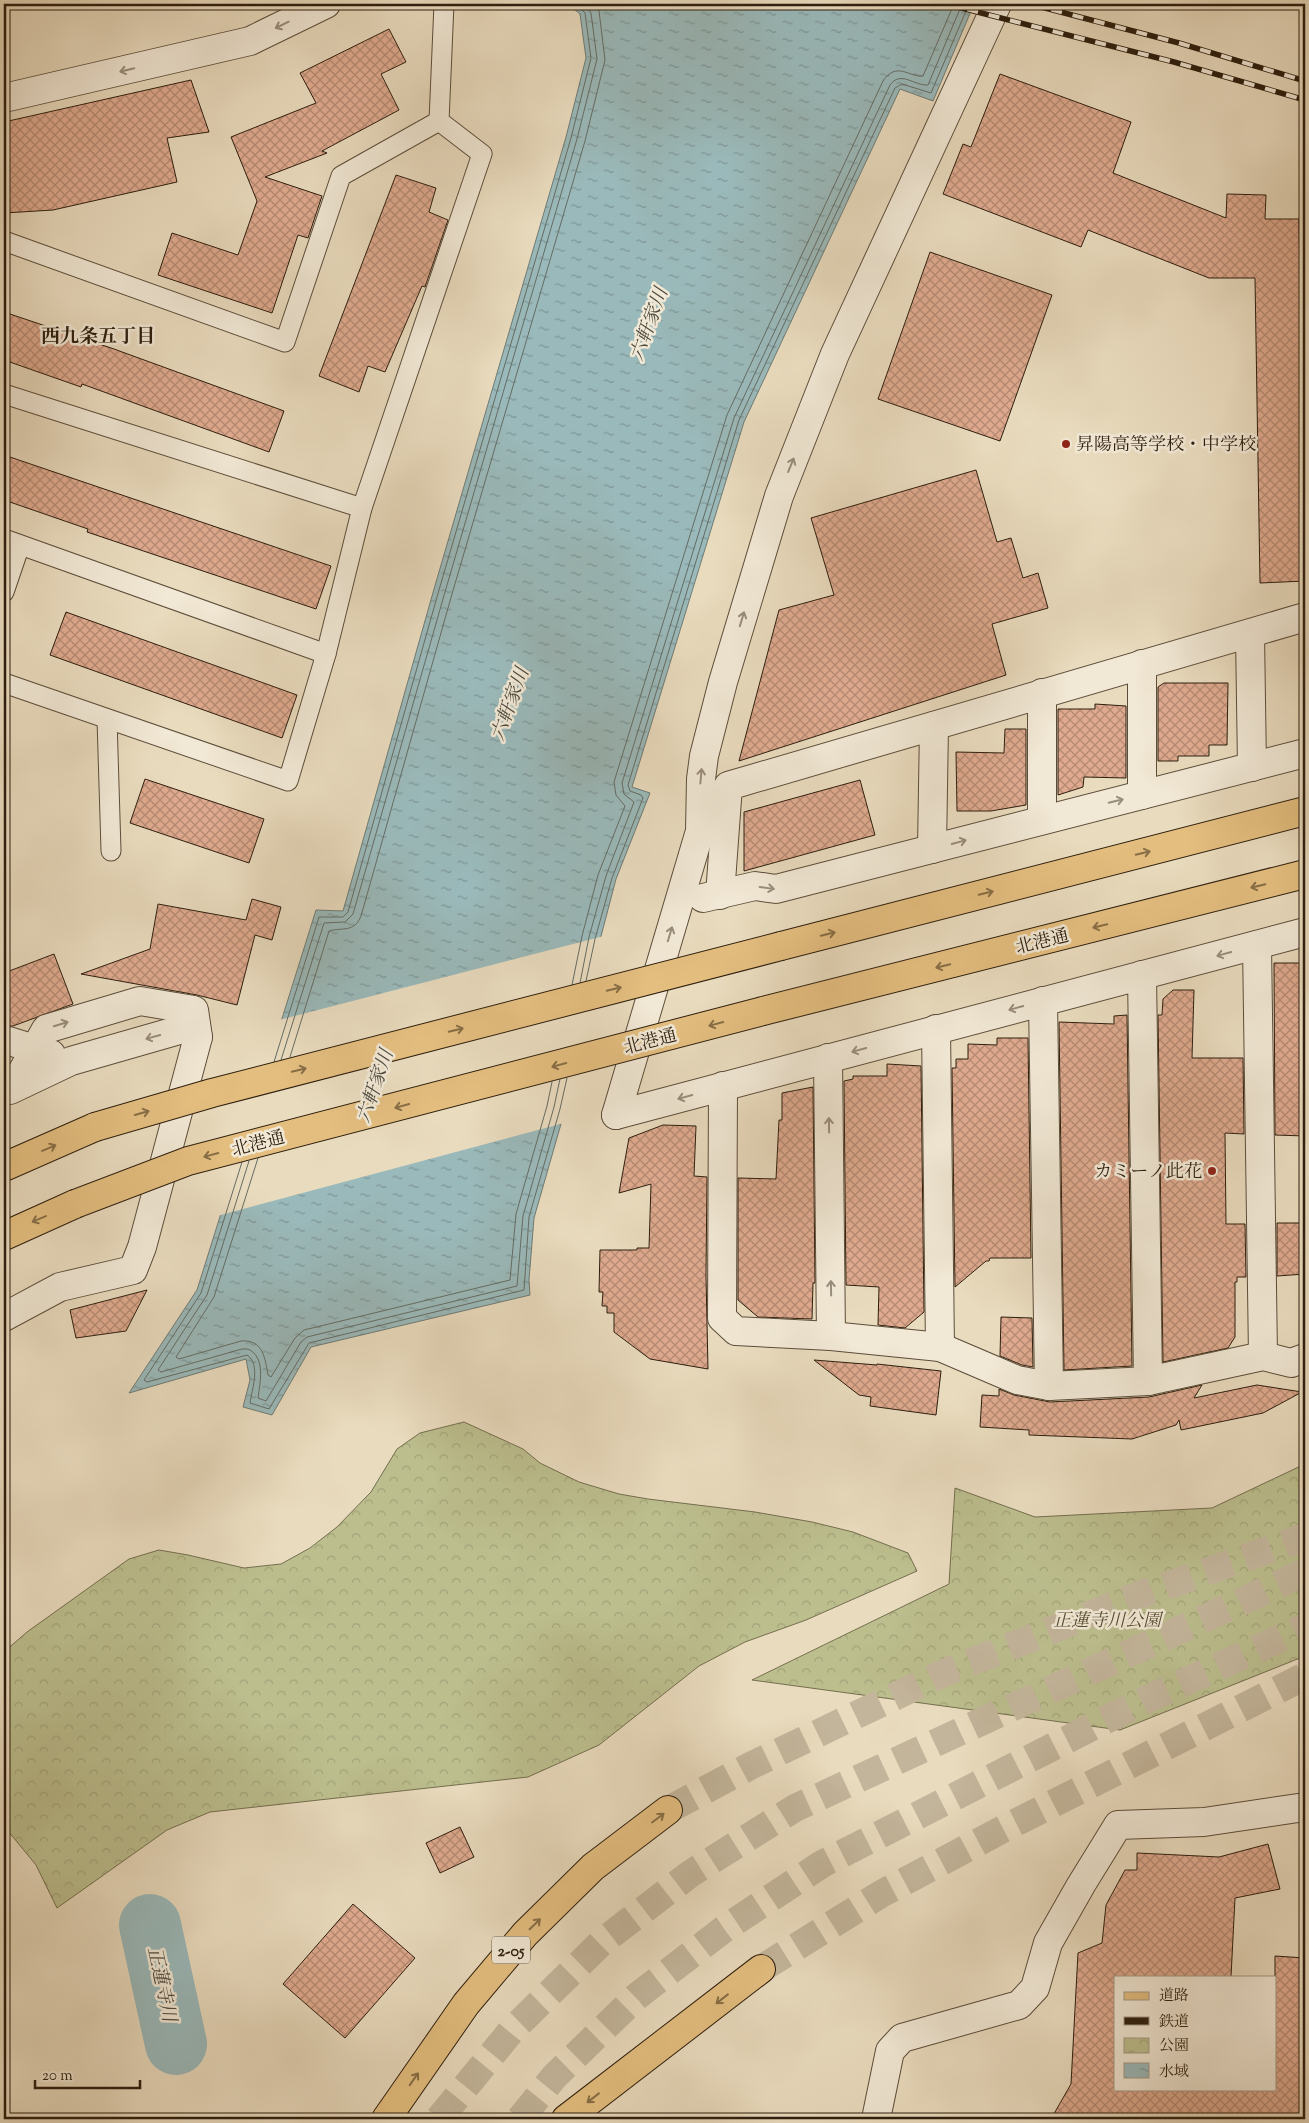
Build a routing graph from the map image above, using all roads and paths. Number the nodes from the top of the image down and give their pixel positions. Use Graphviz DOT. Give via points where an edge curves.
graph roads {
  1 [pos="326,4"];
  2 [pos="444,4"];
  3 [pos="997,4"];
  4 [pos="4,98"];
  5 [pos="440,121"];
  6 [pos="4,241"];
  7 [pos="4,394"];
  8 [pos="362,508"];
  9 [pos="12,542"];
  10 [pos="4,592"];
  11 [pos="1305,617"];
  12 [pos="1250,634"];
  13 [pos="326,654"];
  14 [pos="1142,664"];
  15 [pos="4,683"];
  16 [pos="1042,693"];
  17 [pos="107,719"];
  18 [pos="934,726"];
  19 [pos="1305,753"];
  20 [pos="1252,767"];
  21 [pos="1142,795"];
  22 [pos="1305,811"];
  23 [pos="1042,820"];
  24 [pos="932,849"];
  25 [pos="111,851"];
  26 [pos="1305,874"];
  27 [pos="720,895"];
  28 [pos="681,897"];
  29 [pos="1305,932"];
  30 [pos="1257,945"];
  31 [pos="1142,975"];
  32 [pos="1043,1001"];
  33 [pos="936,1029"];
  34 [pos="198,1036"];
  35 [pos="4,1043"];
  36 [pos="35,1050"];
  37 [pos="828,1058"];
  38 [pos="71,1061"];
  39 [pos="723,1086"];
  40 [pos="8,1091"];
  41 [pos="4,1167"];
  42 [pos="4,1236"];
  43 [pos="4,1317"];
  44 [pos="832,1336"];
  45 [pos="940,1347"];
  46 [pos="1263,1356"];
  47 [pos="1305,1358"];
  48 [pos="1148,1381"];
  49 [pos="1049,1386"];
  50 [pos="1305,1807"];
  51 [pos="668,1810"];
  52 [pos="761,1969"];
  53 [pos="386,2119"];
  54 [pos="566,2119"];
  55 [pos="876,2119"];
  1 -- 4 [label="street, one-way" via="250,41"];
  2 -- 5 [label="lane"];
  28 -- 3 [label="street, one-way" via="700,831 704,756 779,496 836,354"];
  5 -- 6 [label="lane" via="341,176 286,342"];
  5 -- 8 [label="lane" via="482,154"];
  7 -- 8 [label="lane"];
  8 -- 13 [label="lane"];
  9 -- 10 [label="lane"];
  9 -- 13 [label="lane"];
  11 -- 12 [label="street"];
  12 -- 14 [label="street"];
  12 -- 20 [label="street"];
  13 -- 17 [label="lane" via="288,780"];
  14 -- 16 [label="street"];
  14 -- 21 [label="street"];
  15 -- 17 [label="lane"];
  16 -- 18 [label="street"];
  16 -- 23 [label="street"];
  17 -- 25 [label="lane"];
  18 -- 24 [label="street"];
  18 -- 27 [label="street" via="728,786"];
  19 -- 20 [label="street"];
  20 -- 21 [label="street"];
  23 -- 21 [label="street, one-way"];
  41 -- 22 [label="main road, one-way, bridge" via="96,1127 212,1093"];
  24 -- 23 [label="street, one-way"];
  27 -- 24 [label="street, one-way" via="755,886 776,889"];
  26 -- 42 [label="main road, 北港通, one-way, bridge" via="188,1161"];
  27 -- 28 [label="street" via="699,899"];
  39 -- 28 [label="street, one-way" via="616,1115"];
  29 -- 30 [label="street"];
  30 -- 31 [label="street, one-way"];
  30 -- 46 [label="street"];
  31 -- 32 [label="street"];
  31 -- 48 [label="street"];
  32 -- 33 [label="street, one-way"];
  32 -- 49 [label="street"];
  33 -- 37 [label="street, one-way"];
  33 -- 45 [label="street"];
  36 -- 34 [label="street, one-way" via="46,1029 140,1001 194,1010"];
  34 -- 38 [label="street, one-way" via="186,1028"];
  34 -- 43 [label="street" via="142,1247 133,1270 60,1287"];
  35 -- 36 [label="street" via="9,1041"];
  36 -- 38 [label="street"];
  36 -- 40 [label="street"];
  37 -- 39 [label="street"];
  44 -- 37 [label="street, one-way"];
  38 -- 40 [label="street"];
  39 -- 44 [label="street" via="722,1318 736,1331"];
  44 -- 45 [label="street"];
  45 -- 49 [label="street" via="1017,1380"];
  46 -- 47 [label="street" via="1291,1363"];
  46 -- 48 [label="street"];
  48 -- 49 [label="street"];
  50 -- 55 [label="street" via="1204,1822 1118,1825 1048,1943 1035,1988 1019,2005 902,2038 890,2051"];
  53 -- 51 [label="main road, 2-05, one-way" via="466,2004 525,1934 592,1868"];
  52 -- 54 [label="main road, one-way"];
}
